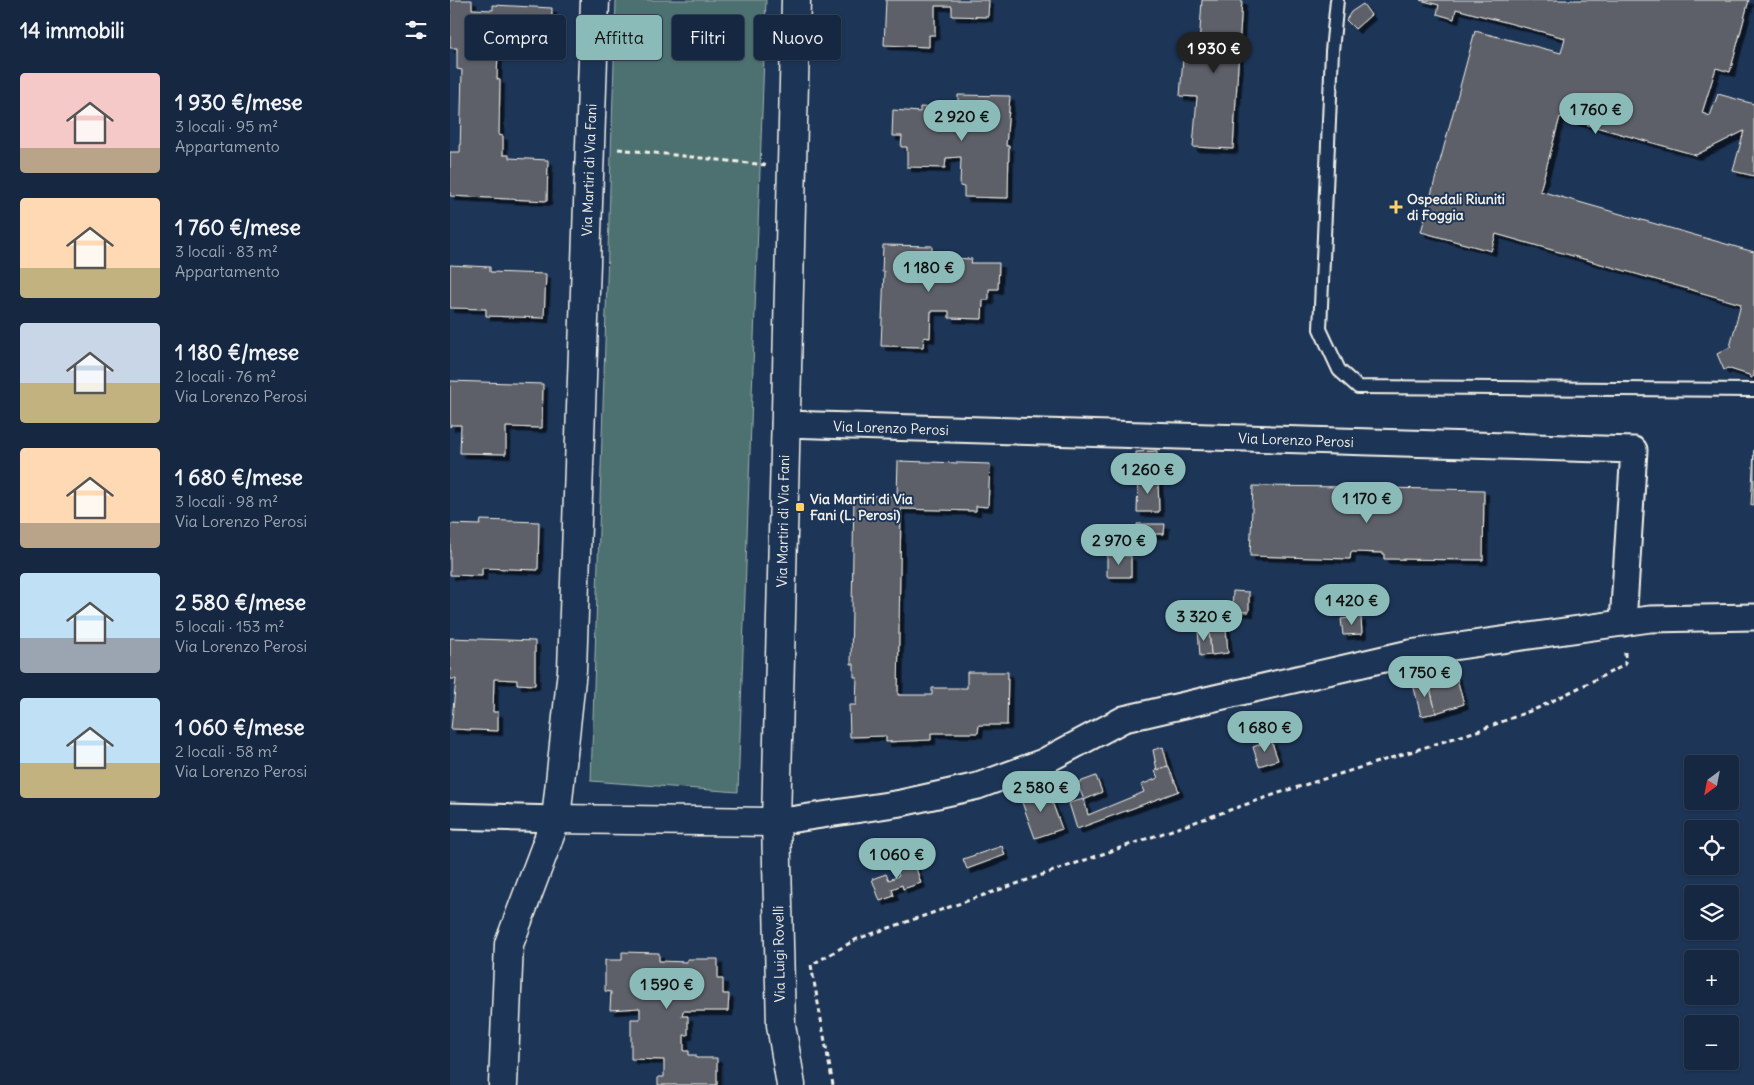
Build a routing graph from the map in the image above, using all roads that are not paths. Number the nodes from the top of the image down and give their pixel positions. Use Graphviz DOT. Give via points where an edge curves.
graph roads {
  1 [pos="595,0"];
  2 [pos="796,0"];
  3 [pos="1337,0"];
  4 [pos="1754,390"];
  5 [pos="785,424"];
  6 [pos="1754,617"];
  7 [pos="1623,623"];
  8 [pos="450,816"];
  9 [pos="556,818"];
  10 [pos="776,822"];
  11 [pos="503,1085"];
  12 [pos="791,1085"];
  1 -- 9 [label="street, Via Martiri di Via Fani" via="572,670"];
  2 -- 5 [label="street, Via Martiri di Via Fani"];
  3 -- 4 [label="lane" via="1320,329 1339,370 1358,387"];
  5 -- 7 [label="street, Via Lorenzo Perosi" via="1634,450"];
  5 -- 10 [label="street, Via Martiri di Via Fani"];
  6 -- 7 [label="street" via="1650,619"];
  7 -- 10 [label="street" via="1410,653 1124,719 1043,762 978,786 901,803"];
  8 -- 9 [label="street"];
  9 -- 10 [label="street"];
  9 -- 11 [label="street, Via Martiri di Via Fani" via="509,944"];
  10 -- 12 [label="street, Via Luigi Rovelli" via="781,1025"];
}
